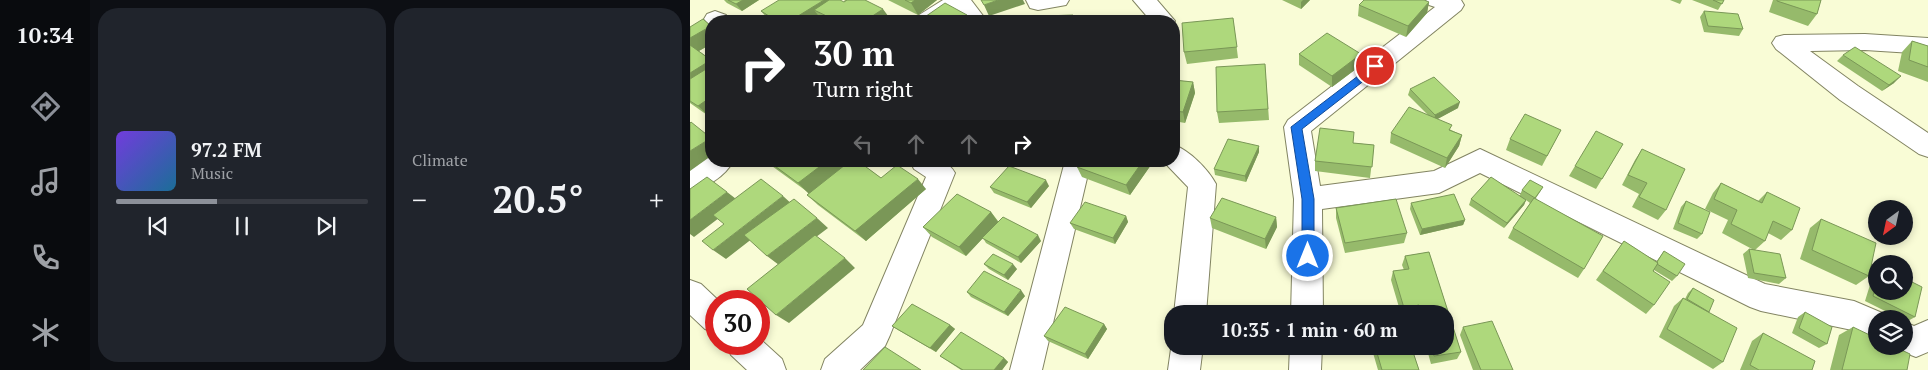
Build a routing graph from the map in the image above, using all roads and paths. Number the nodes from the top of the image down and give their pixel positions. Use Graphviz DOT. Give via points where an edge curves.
graph roads {
  1 [pos="959,0"];
  2 [pos="1037,0"];
  3 [pos="1058,0"];
  4 [pos="1144,0"];
  5 [pos="1437,0"];
  6 [pos="936,15"];
  7 [pos="971,15"];
  8 [pos="1158,15"];
  9 [pos="1927,45"];
  10 [pos="1928,147"];
  11 [pos="1180,162"];
  12 [pos="711,167"];
  13 [pos="932,167"];
  14 [pos="1077,167"];
  15 [pos="690,182"];
  16 [pos="1308,199"];
  17 [pos="690,294"];
  18 [pos="1191,305"];
  19 [pos="1307,305"];
  20 [pos="705,308"];
  21 [pos="1868,322"];
  22 [pos="1928,336"];
  23 [pos="1913,341"];
  24 [pos="754,355"];
  25 [pos="1185,355"];
  26 [pos="1305,355"];
  27 [pos="770,370"];
  28 [pos="837,370"];
  29 [pos="1026,370"];
  30 [pos="1184,370"];
  31 [pos="1304,370"];
  1 -- 6 [label="street"];
  1 -- 7 [label="street"];
  2 -- 3 [label="street"];
  4 -- 8 [label="street"];
  5 -- 16 [label="street" via="1453,5 1297,127"];
  9 -- 10 [label="street" via="1784,43 1848,93"];
  11 -- 18 [label="street" via="1202,184"];
  12 -- 15 [label="street"];
  13 -- 28 [label="street" via="941,173 874,335"];
  14 -- 29 [label="street"];
  16 -- 19 [label="street"];
  16 -- 21 [label="street" via="1440,182 1480,160 1761,297"];
  17 -- 20 [label="street"];
  22 -- 23 [label="street"];
  24 -- 27 [label="street"];
  25 -- 30 [label="street"];
  26 -- 31 [label="street"];
}
